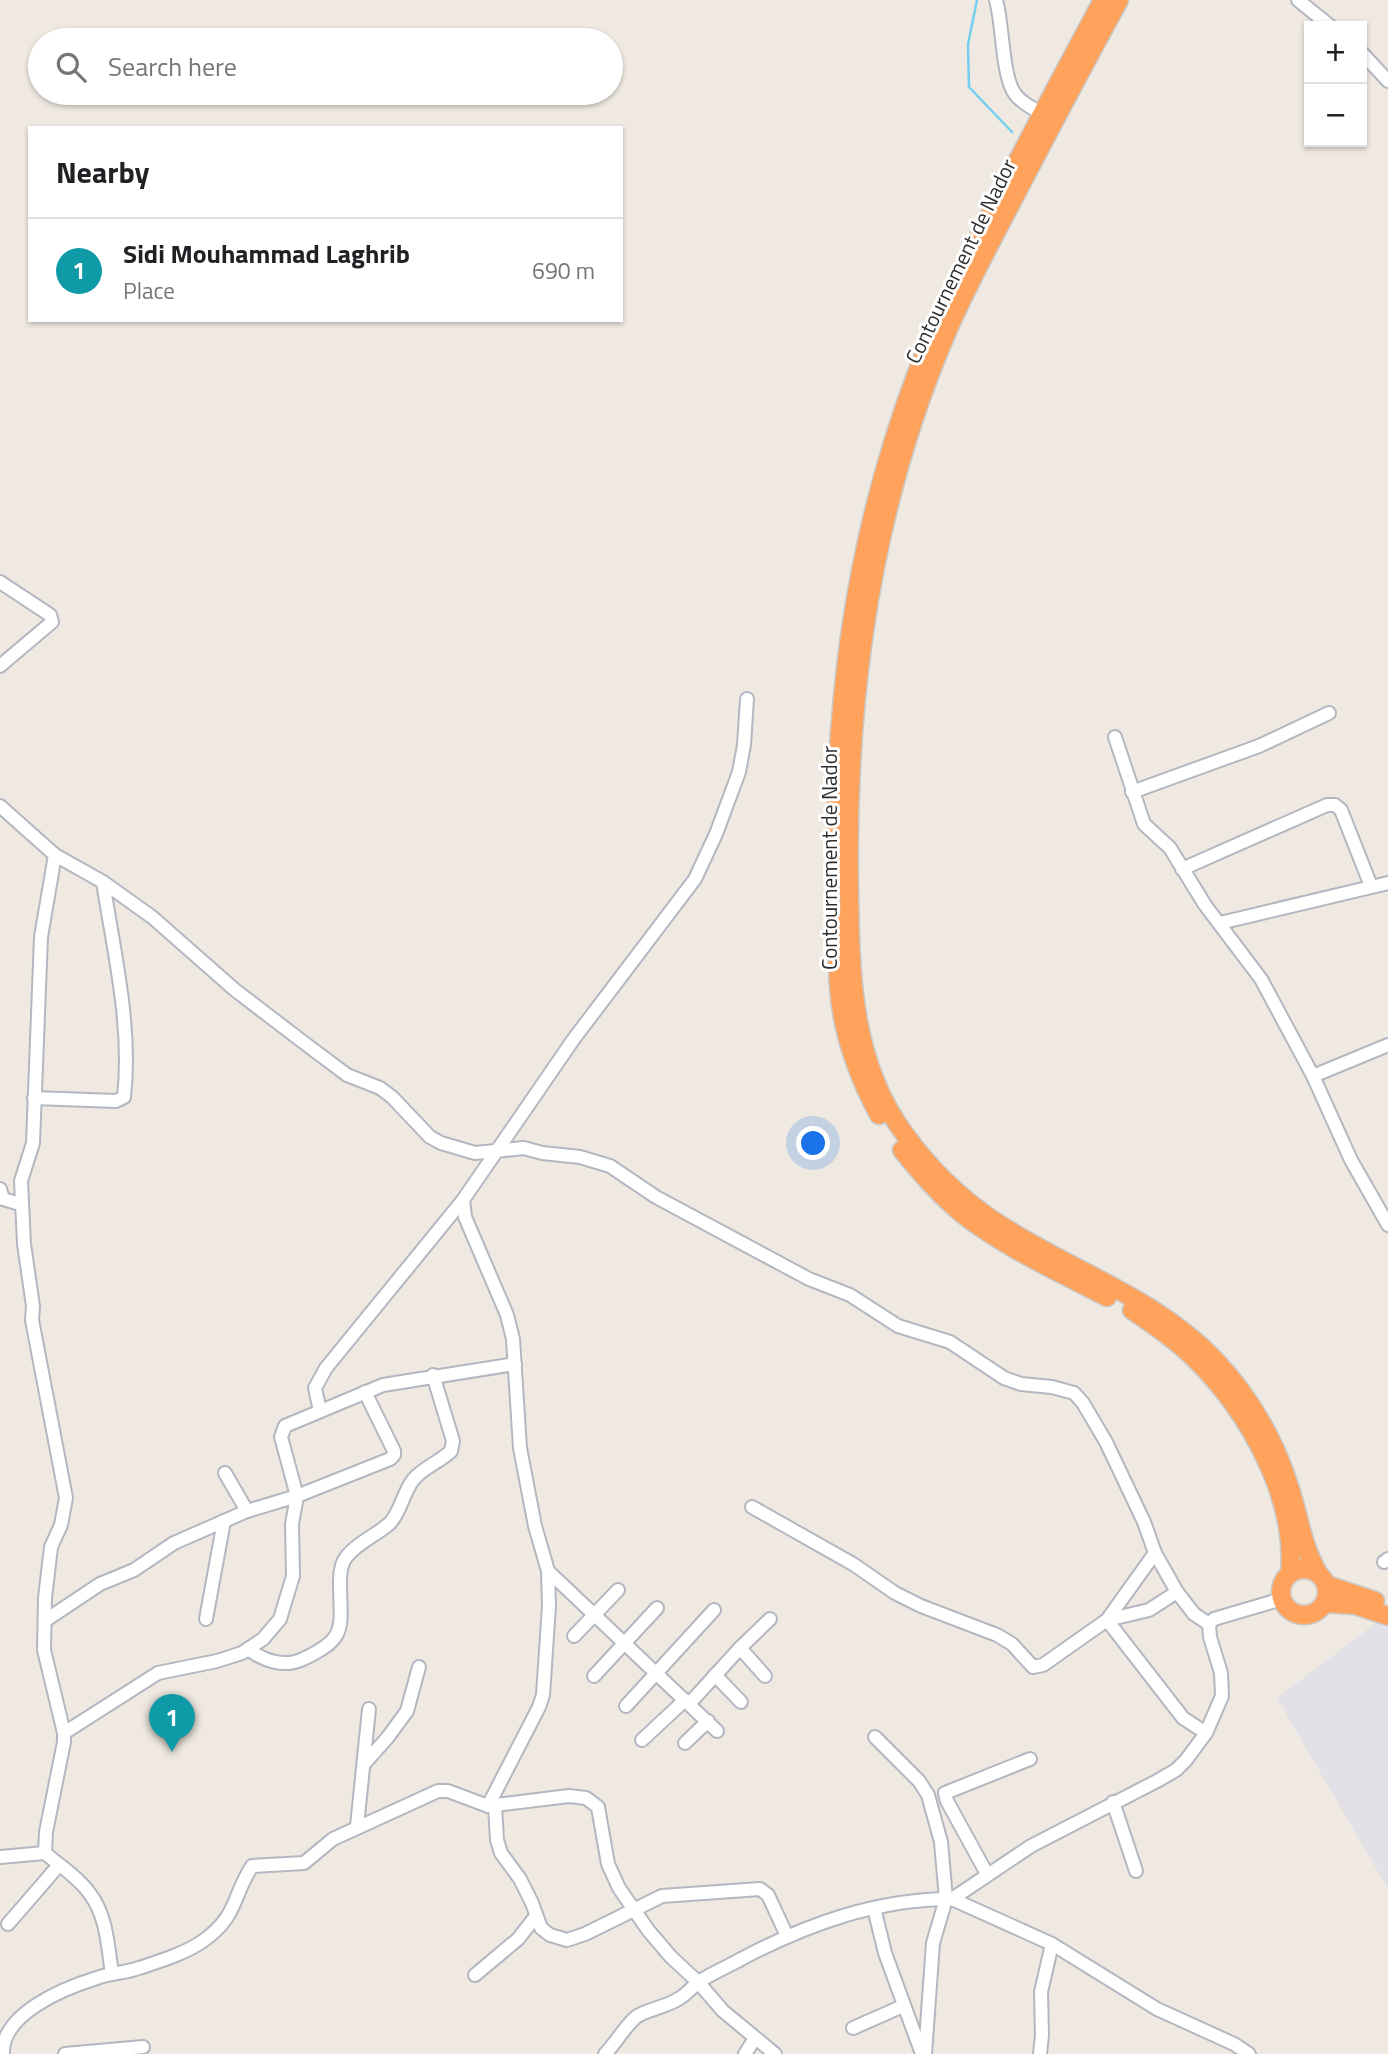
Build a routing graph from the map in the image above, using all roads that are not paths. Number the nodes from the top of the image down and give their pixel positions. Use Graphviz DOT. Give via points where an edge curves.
graph roads {
  1 [pos="996,0"];
  2 [pos="1104,0"];
  3 [pos="1119,0"];
  4 [pos="1298,0"];
  5 [pos="1324,21"];
  6 [pos="1367,58"];
  7 [pos="1388,81"];
  8 [pos="1043,122"];
  9 [pos="0,582"];
  10 [pos="0,666"];
  11 [pos="747,699"];
  12 [pos="1329,713"];
  13 [pos="1115,737"];
  14 [pos="1132,792"];
  15 [pos="0,806"];
  16 [pos="55,855"];
  17 [pos="1182,869"];
  18 [pos="103,882"];
  19 [pos="1388,883"];
  20 [pos="1371,886"];
  21 [pos="1220,923"];
  22 [pos="1388,1045"];
  23 [pos="1313,1076"];
  24 [pos="34,1098"];
  25 [pos="497,1150"];
  26 [pos="0,1189"];
  27 [pos="463,1200"];
  28 [pos="20,1204"];
  29 [pos="1388,1225"];
  30 [pos="515,1364"];
  31 [pos="433,1376"];
  32 [pos="365,1392"];
  33 [pos="320,1411"];
  34 [pos="225,1473"];
  35 [pos="297,1496"];
  36 [pos="752,1507"];
  37 [pos="247,1511"];
  38 [pos="224,1521"];
  39 [pos="1155,1553"];
  40 [pos="548,1571"];
  41 [pos="1290,1573"];
  42 [pos="1323,1587"];
  43 [pos="618,1590"];
  44 [pos="1177,1592"];
  45 [pos="1282,1599"];
  46 [pos="1388,1605"];
  47 [pos="657,1608"];
  48 [pos="714,1611"];
  49 [pos="595,1614"];
  50 [pos="1388,1616"];
  51 [pos="206,1619"];
  52 [pos="770,1619"];
  53 [pos="46,1620"];
  54 [pos="1107,1620"];
  55 [pos="1212,1622"];
  56 [pos="574,1636"];
  57 [pos="625,1643"];
  58 [pos="740,1648"];
  59 [pos="248,1649"];
  60 [pos="419,1667"];
  61 [pos="657,1673"];
  62 [pos="715,1675"];
  63 [pos="765,1675"];
  64 [pos="594,1676"];
  65 [pos="687,1702"];
  66 [pos="741,1702"];
  67 [pos="626,1706"];
  68 [pos="369,1709"];
  69 [pos="64,1732"];
  70 [pos="1206,1733"];
  71 [pos="875,1737"];
  72 [pos="642,1740"];
  73 [pos="685,1743"];
  74 [pos="1030,1759"];
  75 [pos="364,1764"];
  76 [pos="1113,1802"];
  77 [pos="491,1806"];
  78 [pos="357,1826"];
  79 [pos="45,1853"];
  80 [pos="0,1857"];
  81 [pos="59,1865"];
  82 [pos="1136,1871"];
  83 [pos="987,1874"];
  84 [pos="949,1899"];
  85 [pos="874,1908"];
  86 [pos="634,1911"];
  87 [pos="536,1916"];
  88 [pos="9,1924"];
  89 [pos="787,1936"];
  90 [pos="1052,1944"];
  91 [pos="112,1974"];
  92 [pos="475,1975"];
  93 [pos="698,1982"];
  94 [pos="902,2006"];
  95 [pos="853,2028"];
  96 [pos="2,2038"];
  97 [pos="755,2038"];
  98 [pos="143,2047"];
  99 [pos="3,2054"];
  100 [pos="65,2054"];
  101 [pos="606,2054"];
  102 [pos="745,2054"];
  103 [pos="775,2054"];
  104 [pos="923,2054"];
  105 [pos="1040,2054"];
  106 [pos="1249,2054"];
  1 -- 8 [label="street" via="1008,81 1013,93"];
  2 -- 8 [label="highway, Contournement de Nador"];
  3 -- 8 [label="highway, Contournement de Nador"];
  4 -- 5 [label="street"];
  6 -- 7 [label="street"];
  8 -- 41 [label="highway, Contournement de Nador" via="953,287 917,373 887,462 864,553 848,645 839,739 836,826 841,1002 848,1041 866,1092 892,1139 926,1181 965,1217 1164,1332 1222,1387 1258,1444 1279,1493 1291,1545"];
  8 -- 42 [label="highway, Contournement de Nador" via="946,334 910,432 879,544 861,647 850,772 855,1012 867,1059 888,1109 942,1179 995,1222 1172,1322 1232,1379 1276,1450 1305,1546"];
  9 -- 10 [label="street" via="50,615 52,622"];
  11 -- 25 [label="street" via="739,772 695,879 594,1011"];
  12 -- 14 [label="street" via="1259,746"];
  13 -- 14 [label="street"];
  14 -- 17 [label="street" via="1144,824 1166,842"];
  15 -- 16 [label="street"];
  16 -- 18 [label="street"];
  16 -- 24 [label="street" via="41,937"];
  17 -- 20 [label="street" via="1327,804 1340,810"];
  17 -- 21 [label="street"];
  18 -- 24 [label="street" via="128,1063 124,1097 116,1101"];
  18 -- 25 [label="street" via="312,1049 347,1075 392,1097 430,1136 475,1153"];
  19 -- 20 [label="street"];
  20 -- 21 [label="street"];
  21 -- 23 [label="street" via="1261,979"];
  22 -- 23 [label="street"];
  23 -- 29 [label="street" via="1351,1160"];
  24 -- 28 [label="street" via="33,1143 21,1181"];
  25 -- 27 [label="street"];
  25 -- 39 [label="street" via="524,1148 610,1166 656,1197 809,1279 850,1295 898,1326 950,1342 1004,1378 1074,1393 1106,1442"];
  26 -- 28 [label="street" via="3,1199"];
  27 -- 30 [label="street" via="465,1217 511,1329"];
  27 -- 33 [label="street" via="326,1368 315,1388"];
  28 -- 53 [label="street" via="32,1320 66,1498 51,1546"];
  30 -- 31 [label="street"];
  30 -- 40 [label="street" via="520,1448"];
  31 -- 32 [label="street"];
  31 -- 59 [label="street" via="453,1441 451,1451 414,1479 390,1522 344,1560 336,1639 298,1662 283,1664"];
  32 -- 33 [label="street"];
  32 -- 35 [label="street" via="394,1455"];
  33 -- 35 [label="street" via="285,1426 281,1433"];
  34 -- 37 [label="street"];
  35 -- 37 [label="street"];
  35 -- 59 [label="street" via="292,1524 293,1576 280,1619 264,1639"];
  36 -- 54 [label="street" via="895,1593 998,1635 1033,1667 1043,1665"];
  37 -- 38 [label="street"];
  38 -- 51 [label="street"];
  38 -- 53 [label="street" via="100,1584"];
  39 -- 44 [label="street"];
  39 -- 54 [label="street"];
  40 -- 49 [label="street"];
  40 -- 77 [label="street" via="543,1695"];
  41 -- 42 [label="highway" via="1309,1569"];
  41 -- 45 [label="highway" via="1283,1580"];
  42 -- 45 [label="highway" via="1318,1611 1308,1615 1287,1608"];
  42 -- 46 [label="highway"];
  42 -- 50 [label="highway"];
  43 -- 49 [label="street"];
  44 -- 54 [label="street" via="1149,1610"];
  44 -- 55 [label="street" via="1195,1614"];
  45 -- 55 [label="street"];
  47 -- 57 [label="street"];
  48 -- 61 [label="street"];
  49 -- 56 [label="street"];
  49 -- 57 [label="street"];
  52 -- 58 [label="street"];
  53 -- 69 [label="street" via="44,1650"];
  54 -- 70 [label="street" via="1184,1718"];
  55 -- 70 [label="street" via="1209,1637 1222,1681 1220,1703"];
  57 -- 61 [label="street"];
  57 -- 64 [label="street"];
  58 -- 62 [label="street"];
  58 -- 63 [label="street"];
  59 -- 69 [label="street" via="237,1656 158,1672"];
  60 -- 75 [label="street" via="407,1711"];
  61 -- 65 [label="street"];
  61 -- 67 [label="street"];
  62 -- 65 [label="street"];
  62 -- 66 [label="street"];
  65 -- 72 [label="street"];
  65 -- 73 [label="street" via="712,1726"];
  68 -- 75 [label="street"];
  69 -- 79 [label="street"];
  70 -- 76 [label="street" via="1176,1770"];
  71 -- 84 [label="street" via="913,1773 928,1795"];
  74 -- 83 [label="street" via="945,1793"];
  75 -- 78 [label="street"];
  76 -- 82 [label="street"];
  76 -- 83 [label="street"];
  77 -- 78 [label="street" via="440,1791"];
  77 -- 86 [label="street" via="569,1796 594,1803 608,1864"];
  77 -- 87 [label="street" via="501,1853 520,1879"];
  78 -- 91 [label="street" via="304,1863 251,1866 232,1912 203,1940 174,1956"];
  79 -- 80 [label="street"];
  79 -- 81 [label="street"];
  81 -- 88 [label="street"];
  81 -- 91 [label="street" via="89,1892 99,1909"];
  83 -- 84 [label="street"];
  84 -- 85 [label="street"];
  84 -- 90 [label="street"];
  84 -- 104 [label="street" via="933,1943"];
  85 -- 89 [label="street" via="822,1921"];
  85 -- 94 [label="street"];
  86 -- 87 [label="street" via="567,1940 550,1935"];
  86 -- 89 [label="street" via="662,1896 760,1889 768,1895"];
  86 -- 93 [label="street"];
  87 -- 92 [label="street" via="518,1940"];
  89 -- 93 [label="street"];
  90 -- 105 [label="street" via="1041,1992"];
  90 -- 106 [label="street" via="1157,2009"];
  91 -- 96 [label="street" via="48,1998"];
  93 -- 97 [label="street"];
  93 -- 101 [label="street" via="681,1998 636,2017"];
  94 -- 95 [label="street"];
  94 -- 104 [label="street"];
  96 -- 99 [label="street"];
  97 -- 102 [label="street"];
  97 -- 103 [label="street"];
  98 -- 100 [label="street"];
}
